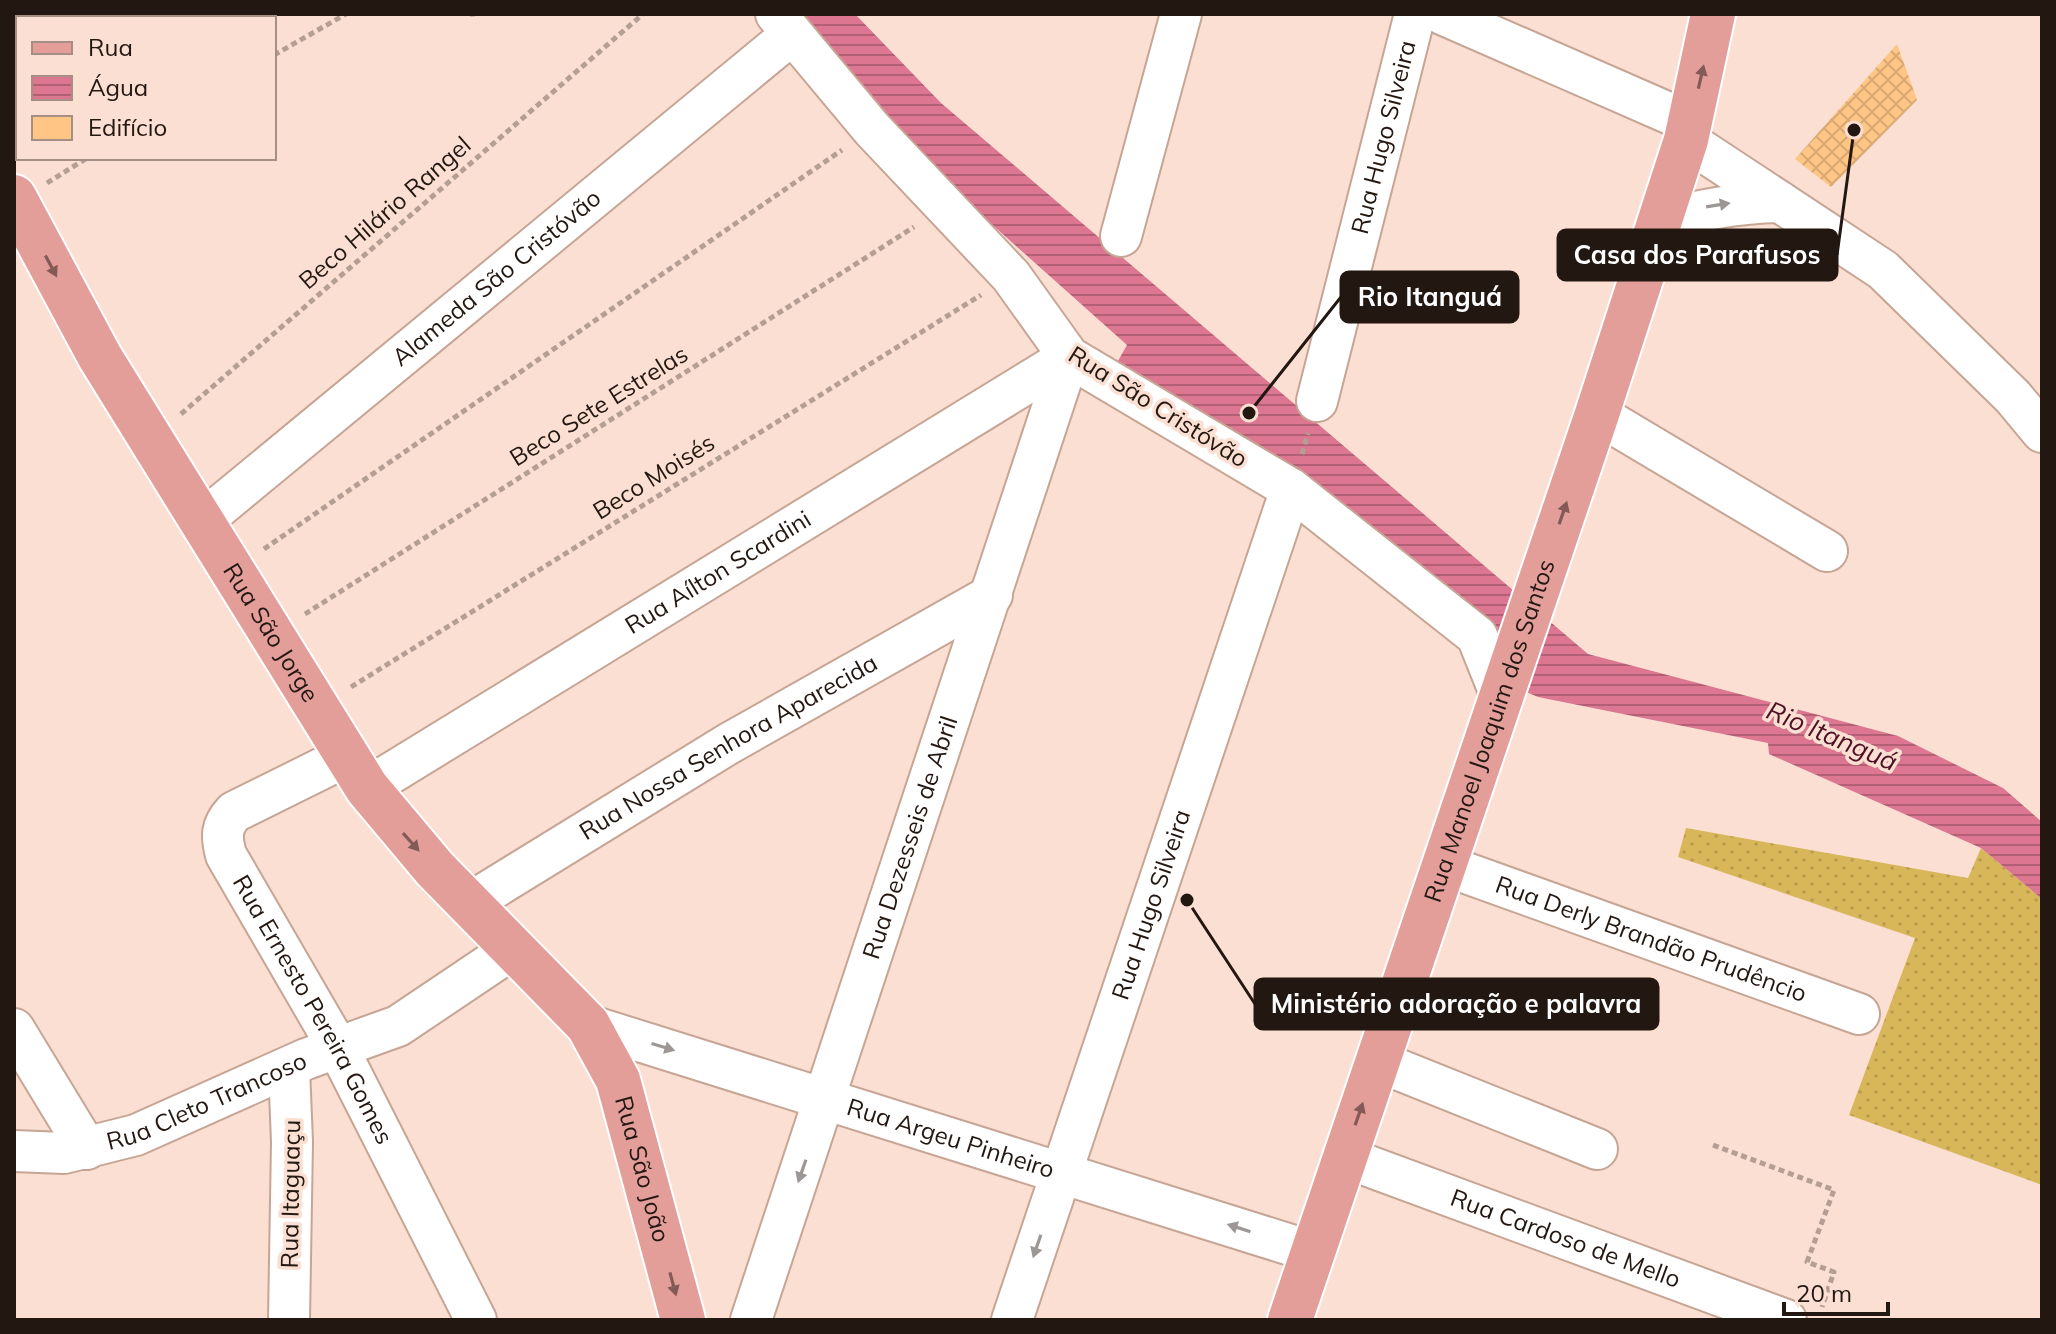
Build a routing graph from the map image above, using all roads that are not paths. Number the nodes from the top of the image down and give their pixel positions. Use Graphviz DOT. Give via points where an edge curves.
graph roads {
  1 [pos="1181,14"];
  2 [pos="1415,14"];
  3 [pos="1442,14"];
  4 [pos="1713,14"];
  5 [pos="784,24"];
  6 [pos="1687,131"];
  7 [pos="14,197"];
  8 [pos="1780,202"];
  9 [pos="1658,222"];
  10 [pos="1121,236"];
  11 [pos="1069,357"];
  12 [pos="2028,393"];
  13 [pos="1314,410"];
  14 [pos="1597,414"];
  15 [pos="2042,432"];
  16 [pos="1296,474"];
  17 [pos="202,521"];
  18 [pos="1827,551"];
  19 [pos="992,595"];
  20 [pos="1503,690"];
  21 [pos="357,772"];
  22 [pos="1444,865"];
  23 [pos="468,904"];
  24 [pos="514,948"];
  25 [pos="1859,1014"];
  26 [pos="588,1025"];
  27 [pos="14,1029"];
  28 [pos="338,1048"];
  29 [pos="1377,1061"];
  30 [pos="289,1068"];
  31 [pos="827,1097"];
  32 [pos="87,1149"];
  33 [pos="1597,1149"];
  34 [pos="14,1151"];
  35 [pos="1344,1157"];
  36 [pos="1062,1172"];
  37 [pos="1313,1252"];
  38 [pos="289,1320"];
  39 [pos="476,1320"];
  40 [pos="683,1320"];
  41 [pos="751,1320"];
  42 [pos="1012,1320"];
  43 [pos="1290,1320"];
  44 [pos="1786,1320"];
  1 -- 10 [label="street"];
  2 -- 13 [label="street, Rua Hugo Silveira"];
  3 -- 6 [label="street"];
  6 -- 4 [label="main road, Rua Manoel Joaquim dos Santos, one-way"];
  5 -- 11 [label="street, Rua São Cristóvão" via="872,129 1011,276"];
  5 -- 17 [label="street, Alameda São Cristóvão"];
  6 -- 8 [label="street"];
  6 -- 9 [label="main road, Rua Manoel Joaquim dos Santos"];
  7 -- 17 [label="main road, Rua São Jorge, one-way" via="100,357"];
  9 -- 8 [label="street, one-way" via="1701,208"];
  8 -- 12 [label="street" via="1883,270"];
  9 -- 14 [label="main road, Rua Manoel Joaquim dos Santos"];
  11 -- 16 [label="street, Rua São Cristóvão"];
  11 -- 19 [label="street, Rua Dezesseis de Abril"];
  11 -- 21 [label="street, Rua Aílton Scardini"];
  12 -- 15 [label="street"];
  14 -- 18 [label="street"];
  20 -- 14 [label="main road, Rua Manoel Joaquim dos Santos, one-way"];
  16 -- 20 [label="street, Rua São Cristóvão" via="1477,636"];
  16 -- 36 [label="street, Rua Hugo Silveira"];
  17 -- 21 [label="main road, Rua São Jorge"];
  19 -- 23 [label="street, Rua Nossa Senhora Aparecida" via="728,744"];
  19 -- 31 [label="street, Rua Dezesseis de Abril"];
  20 -- 22 [label="main road, Rua Manoel Joaquim dos Santos"];
  21 -- 23 [label="main road, Rua São Jorge, one-way"];
  21 -- 28 [label="street, Rua Ernesto Pereira Gomes" via="234,812 224,822 221,838"];
  22 -- 25 [label="street, Rua Derly Brandão Prudêncio"];
  22 -- 29 [label="main road, Rua Manoel Joaquim dos Santos"];
  23 -- 24 [label="main road, Rua São Jorge"];
  24 -- 26 [label="main road, Rua São Jorge"];
  24 -- 28 [label="street, Rua Cleto Trancoso" via="398,1026"];
  26 -- 31 [label="street, Rua Argeu Pinheiro, one-way"];
  26 -- 40 [label="main road, Rua São João, one-way" via="618,1080"];
  27 -- 32 [label="street"];
  28 -- 30 [label="street, Rua Cleto Trancoso"];
  28 -- 39 [label="street, Rua Ernesto Pereira Gomes"];
  29 -- 33 [label="street"];
  35 -- 29 [label="main road, Rua Manoel Joaquim dos Santos, one-way"];
  30 -- 32 [label="street, Rua Cleto Trancoso" via="136,1135"];
  30 -- 38 [label="street, Rua Itaguaçu"];
  31 -- 36 [label="street, Rua Argeu Pinheiro"];
  31 -- 41 [label="street, Rua Dezesseis de Abril, one-way"];
  32 -- 34 [label="street, Rua Cleto Trancoso"];
  35 -- 37 [label="main road, Rua Manoel Joaquim dos Santos"];
  35 -- 44 [label="street, Rua Cardoso de Mello"];
  37 -- 36 [label="street, Rua Argeu Pinheiro, one-way"];
  36 -- 42 [label="street, Rua Hugo Silveira, one-way"];
  37 -- 43 [label="main road, Rua Manoel Joaquim dos Santos"];
}
